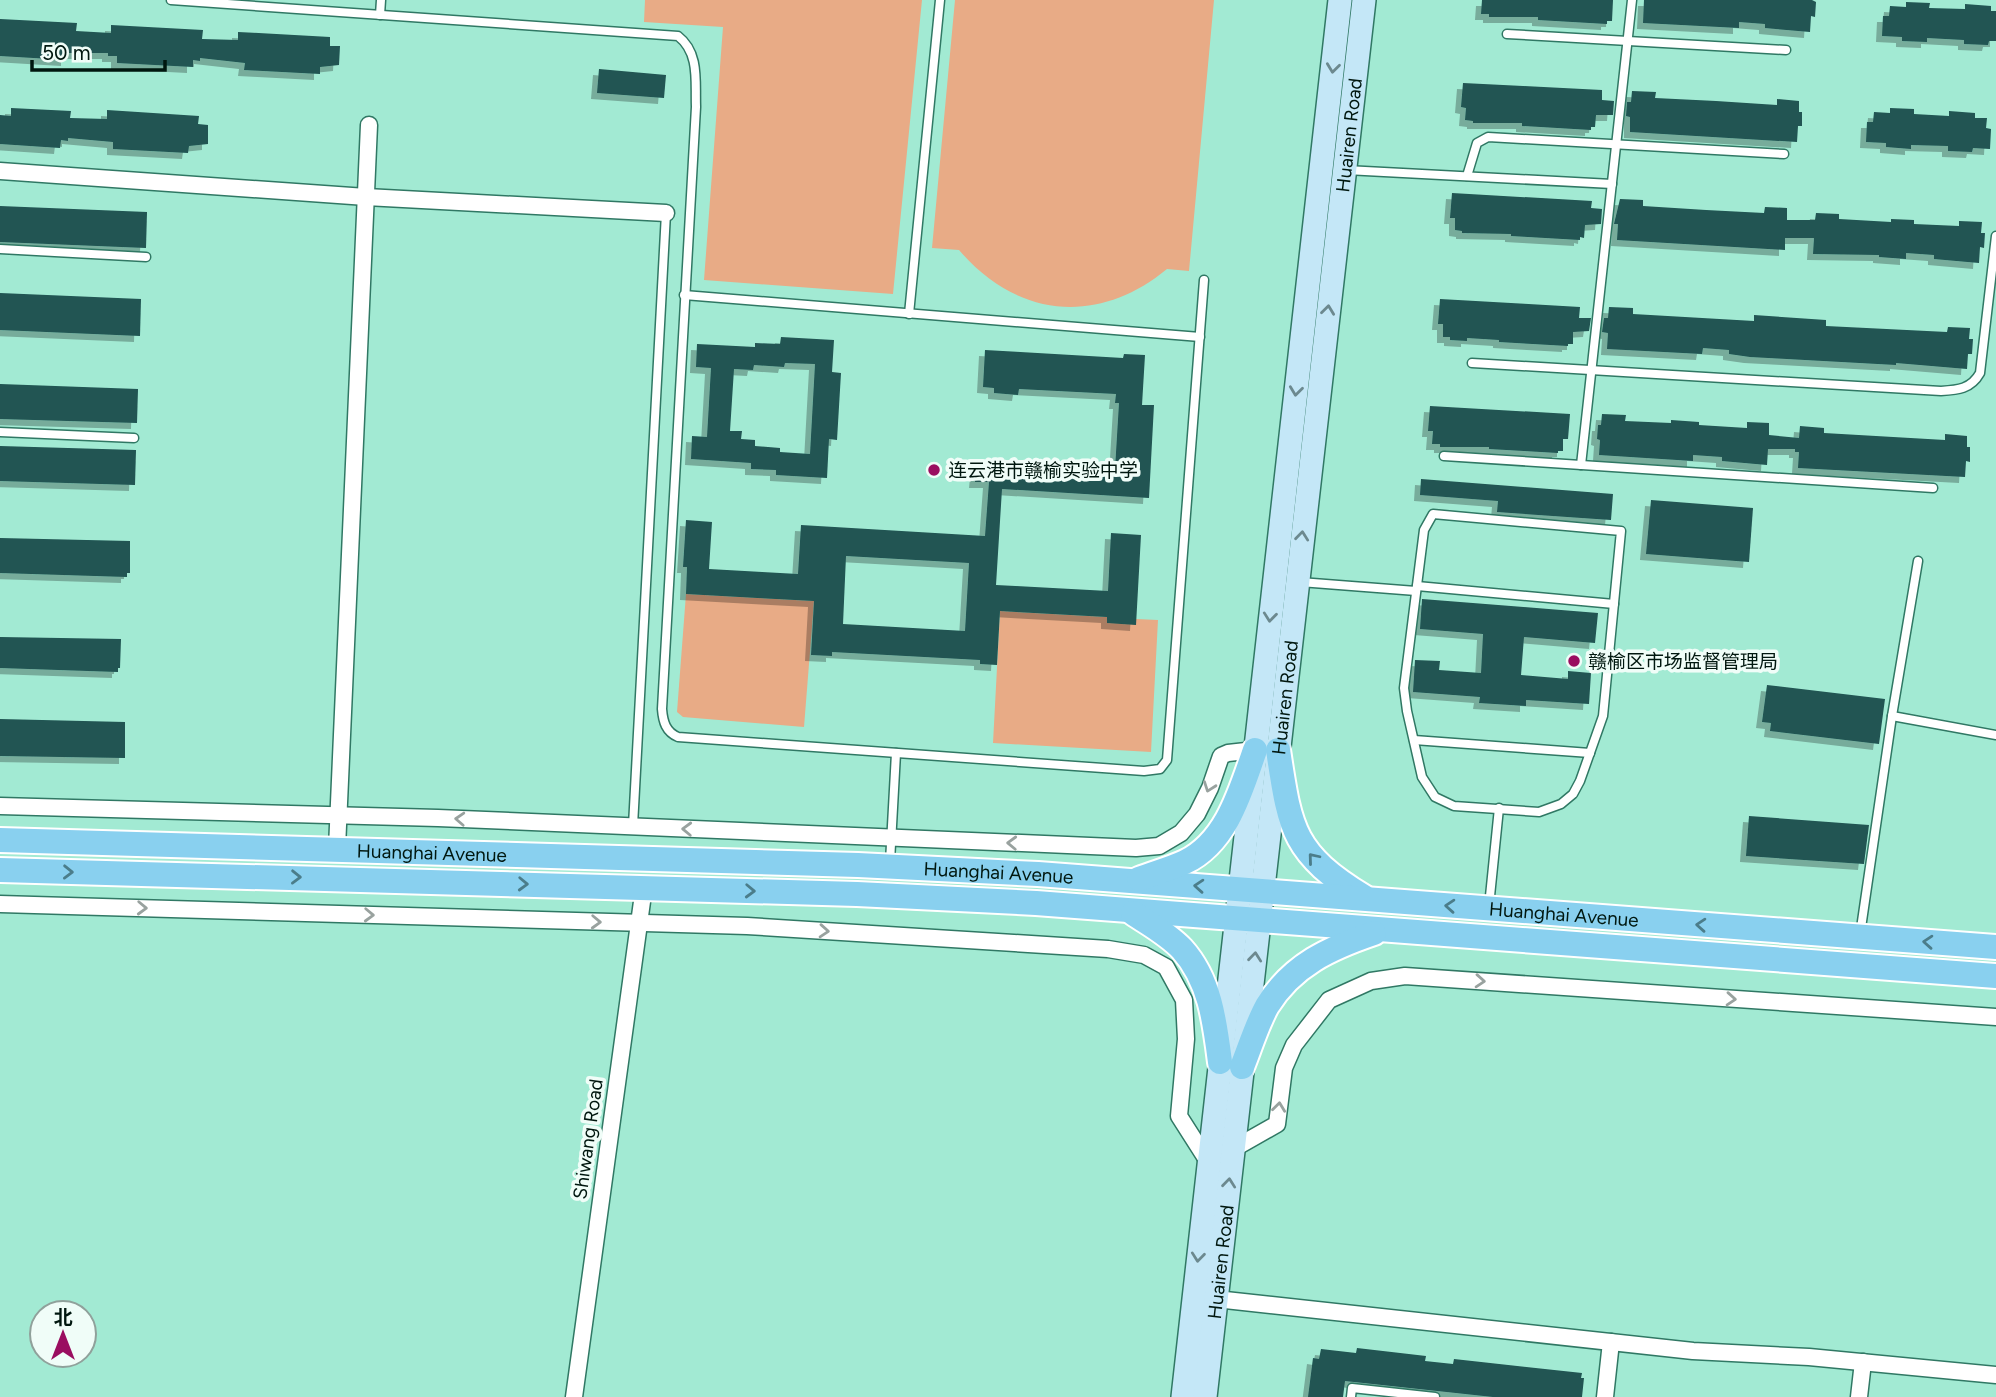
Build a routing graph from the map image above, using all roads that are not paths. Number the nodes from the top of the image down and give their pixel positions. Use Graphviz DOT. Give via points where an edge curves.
graph roads {
  1 [pos="171,0"];
  2 [pos="381,0"];
  3 [pos="940,0"];
  4 [pos="1340,0"];
  5 [pos="1364,0"];
  6 [pos="1632,0"];
  7 [pos="380,15"];
  8 [pos="1507,34"];
  9 [pos="1628,40"];
  10 [pos="1786,50"];
  11 [pos="369,125"];
  12 [pos="1616,145"];
  13 [pos="1784,154"];
  14 [pos="1344,169"];
  15 [pos="0,171"];
  16 [pos="1468,176"];
  17 [pos="1612,184"];
  18 [pos="366,197"];
  19 [pos="666,213"];
  20 [pos="1996,236"];
  21 [pos="0,249"];
  22 [pos="146,257"];
  23 [pos="1204,280"];
  24 [pos="684,295"];
  25 [pos="909,314"];
  26 [pos="1200,337"];
  27 [pos="1472,363"];
  28 [pos="1591,370"];
  29 [pos="0,432"];
  30 [pos="134,438"];
  31 [pos="1444,456"];
  32 [pos="1581,465"];
  33 [pos="1933,488"];
  34 [pos="1918,561"];
  35 [pos="1297,582"];
  36 [pos="1417,589"];
  37 [pos="1614,604"];
  38 [pos="1892,716"];
  39 [pos="1996,735"];
  40 [pos="1414,740"];
  41 [pos="1267,750"];
  42 [pos="896,753"];
  43 [pos="1590,753"];
  44 [pos="0,806"];
  45 [pos="1499,808"];
  46 [pos="339,815"];
  47 [pos="633,826"];
  48 [pos="892,837"];
  49 [pos="0,840"];
  50 [pos="337,848"];
  51 [pos="890,866"];
  52 [pos="0,870"];
  53 [pos="1133,881"];
  54 [pos="644,887"];
  55 [pos="1251,890"];
  56 [pos="1367,900"];
  57 [pos="0,904"];
  58 [pos="1489,909"];
  59 [pos="1129,911"];
  60 [pos="1248,920"];
  61 [pos="639,923"];
  62 [pos="1382,930"];
  63 [pos="1860,937"];
  64 [pos="1996,947"];
  65 [pos="1996,976"];
  66 [pos="1996,1017"];
  67 [pos="1231,1065"];
  68 [pos="1233,1149"];
  69 [pos="1209,1163"];
  70 [pos="1216,1299"];
  71 [pos="1611,1342"];
  72 [pos="1863,1362"];
  73 [pos="1996,1375"];
  74 [pos="574,1397"];
  75 [pos="1183,1397"];
  76 [pos="1205,1397"];
  77 [pos="1351,1397"];
  78 [pos="1436,1397"];
  79 [pos="1605,1397"];
  80 [pos="1859,1397"];
  1 -- 7 [label="lane"];
  2 -- 7 [label="lane"];
  3 -- 25 [label="lane"];
  4 -- 41 [label="main road, Huairen Road, one-way"];
  5 -- 14 [label="main road, Huairen Road"];
  6 -- 9 [label="lane"];
  7 -- 24 [label="lane" via="678,36 688,44 695,61 696,107"];
  8 -- 9 [label="lane"];
  9 -- 10 [label="lane"];
  9 -- 12 [label="lane"];
  11 -- 18 [label="street"];
  12 -- 13 [label="lane"];
  12 -- 16 [label="lane" via="1488,138 1477,143"];
  12 -- 17 [label="lane"];
  14 -- 16 [label="lane"];
  35 -- 14 [label="main road, Huairen Road, one-way"];
  15 -- 18 [label="street"];
  16 -- 17 [label="lane"];
  17 -- 28 [label="lane"];
  18 -- 19 [label="street"];
  18 -- 46 [label="street"];
  19 -- 47 [label="lane"];
  20 -- 28 [label="lane" via="1980,373 1975,382 1961,389"];
  21 -- 22 [label="lane"];
  23 -- 26 [label="lane"];
  24 -- 25 [label="lane"];
  24 -- 42 [label="lane" via="663,723 678,737"];
  25 -- 26 [label="lane"];
  26 -- 42 [label="lane" via="1167,760 1160,769 1144,771"];
  27 -- 28 [label="lane"];
  28 -- 32 [label="lane"];
  29 -- 30 [label="lane"];
  31 -- 32 [label="lane"];
  32 -- 33 [label="lane"];
  34 -- 38 [label="lane"];
  35 -- 36 [label="lane"];
  35 -- 41 [label="main road, Huairen Road"];
  36 -- 37 [label="lane"];
  36 -- 37 [label="lane" via="1424,530 1433,514 1620,531"];
  36 -- 40 [label="lane" via="1404,688"];
  37 -- 43 [label="lane" via="1602,716"];
  38 -- 39 [label="lane"];
  38 -- 63 [label="lane"];
  40 -- 43 [label="lane"];
  40 -- 45 [label="lane" via="1422,777 1435,797 1454,806"];
  41 -- 48 [label="street, one-way" via="1221,756 1197,814 1181,833 1159,846"];
  41 -- 53 [label="main road" via="1221,830 1205,848 1187,861"];
  41 -- 55 [label="main road, Huairen Road"];
  56 -- 41 [label="main road, one-way" via="1319,866 1301,843"];
  42 -- 48 [label="lane"];
  43 -- 45 [label="lane" via="1573,794 1561,804 1539,812"];
  44 -- 46 [label="street"];
  45 -- 58 [label="lane"];
  47 -- 46 [label="street, one-way"];
  46 -- 50 [label="street"];
  48 -- 47 [label="street, one-way"];
  48 -- 51 [label="lane"];
  49 -- 50 [label="main road, Huanghai Avenue"];
  50 -- 51 [label="main road, Huanghai Avenue"];
  51 -- 53 [label="main road, Huanghai Avenue"];
  52 -- 54 [label="main road, Huanghai Avenue, one-way"];
  55 -- 53 [label="main road, Huanghai Avenue, one-way"];
  54 -- 59 [label="main road, Huanghai Avenue, one-way" via="857,894"];
  54 -- 61 [label="street, Shiwang Road"];
  55 -- 56 [label="main road, Huanghai Avenue"];
  55 -- 60 [label="main road, Huairen Road"];
  58 -- 56 [label="main road, Huanghai Avenue, one-way"];
  57 -- 61 [label="street, one-way"];
  63 -- 58 [label="main road, Huanghai Avenue, one-way"];
  59 -- 60 [label="main road, Huanghai Avenue"];
  59 -- 67 [label="main road" via="1167,935 1196,967"];
  60 -- 62 [label="main road, Huanghai Avenue"];
  60 -- 67 [label="main road, Huairen Road"];
  61 -- 69 [label="street, one-way" via="747,926 1144,955 1166,967 1184,1000 1186,1039 1179,1116"];
  61 -- 74 [label="street, Shiwang Road"];
  62 -- 65 [label="main road, Huanghai Avenue"];
  62 -- 67 [label="main road" via="1331,948 1284,981"];
  64 -- 63 [label="main road, Huanghai Avenue, one-way"];
  68 -- 66 [label="street, one-way" via="1277,1124 1284,1068 1294,1045 1329,1000 1371,981 1405,976"];
  67 -- 68 [label="main road, Huairen Road"];
  67 -- 69 [label="main road, Huairen Road"];
  70 -- 68 [label="main road, Huairen Road, one-way"];
  69 -- 75 [label="main road, Huairen Road, one-way"];
  70 -- 71 [label="street"];
  70 -- 76 [label="main road, Huairen Road"];
  71 -- 72 [label="street"];
  71 -- 79 [label="street"];
  72 -- 73 [label="street"];
  72 -- 80 [label="street"];
  77 -- 78 [label="lane" via="1352,1388"];
}
